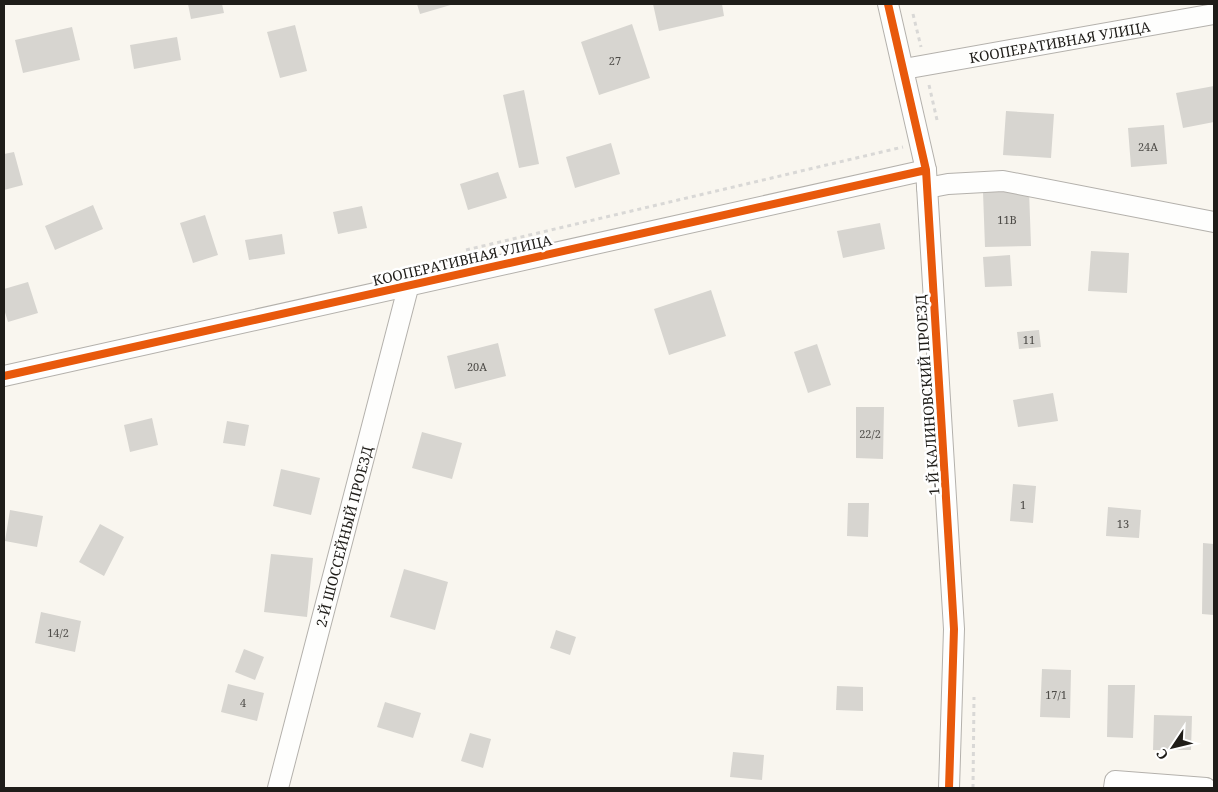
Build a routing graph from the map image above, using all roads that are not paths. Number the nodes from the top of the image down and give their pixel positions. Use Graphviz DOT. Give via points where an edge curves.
graph roads {
  1 [pos="888,4"];
  2 [pos="1214,14"];
  3 [pos="904,69"];
  4 [pos="927,179"];
  5 [pos="1214,222"];
  6 [pos="409,284"];
  7 [pos="4,376"];
  8 [pos="278,788"];
  9 [pos="950,788"];
  10 [pos="1114,788"];
  11 [pos="1206,788"];
  1 -- 3 [label="street, 1-Й КАЛИНОВСКИЙ ПРОЕЗД"];
  2 -- 3 [label="street, КООПЕРАТИВНАЯ УЛИЦА"];
  3 -- 4 [label="street, 1-Й КАЛИНОВСКИЙ ПРОЕЗД"];
  4 -- 5 [label="street, КООПЕРАТИВНАЯ УЛИЦА" via="948,184 1003,181"];
  4 -- 6 [label="street, КООПЕРАТИВНАЯ УЛИЦА"];
  4 -- 9 [label="street, 1-Й КАЛИНОВСКИЙ ПРОЕЗД" via="954,629"];
  6 -- 7 [label="street, КООПЕРАТИВНАЯ УЛИЦА"];
  6 -- 8 [label="street, 2-Й ШОССЕЙНЫЙ ПРОЕЗД"];
  10 -- 11 [label="street" via="1115,781"];
}
